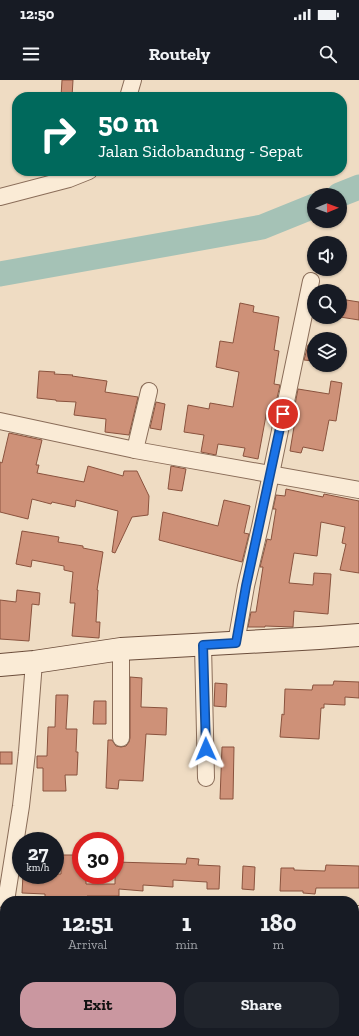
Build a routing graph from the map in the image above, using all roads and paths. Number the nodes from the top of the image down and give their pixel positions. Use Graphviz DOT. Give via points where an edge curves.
graph roads {
  1 [pos="133,80"];
  2 [pos="129,92"];
  3 [pos="78,176"];
  4 [pos="0,197"];
  5 [pos="311,281"];
  6 [pos="149,391"];
  7 [pos="0,421"];
  8 [pos="135,450"];
  9 [pos="270,474"];
  10 [pos="359,490"];
  11 [pos="359,635"];
  12 [pos="236,643"];
  13 [pos="203,645"];
  14 [pos="121,649"];
  15 [pos="34,662"];
  16 [pos="0,665"];
  17 [pos="120,738"];
  18 [pos="206,778"];
  19 [pos="7,896"];
  1 -- 2 [label="street"];
  3 -- 4 [label="street"];
  5 -- 9 [label="street"];
  6 -- 8 [label="street"];
  7 -- 8 [label="street"];
  8 -- 9 [label="street"];
  9 -- 10 [label="street"];
  9 -- 12 [label="street"];
  11 -- 12 [label="street"];
  12 -- 13 [label="street"];
  13 -- 14 [label="street"];
  13 -- 18 [label="street"];
  14 -- 15 [label="street"];
  14 -- 17 [label="street"];
  15 -- 16 [label="street"];
  15 -- 19 [label="street" via="21,806"];
}
